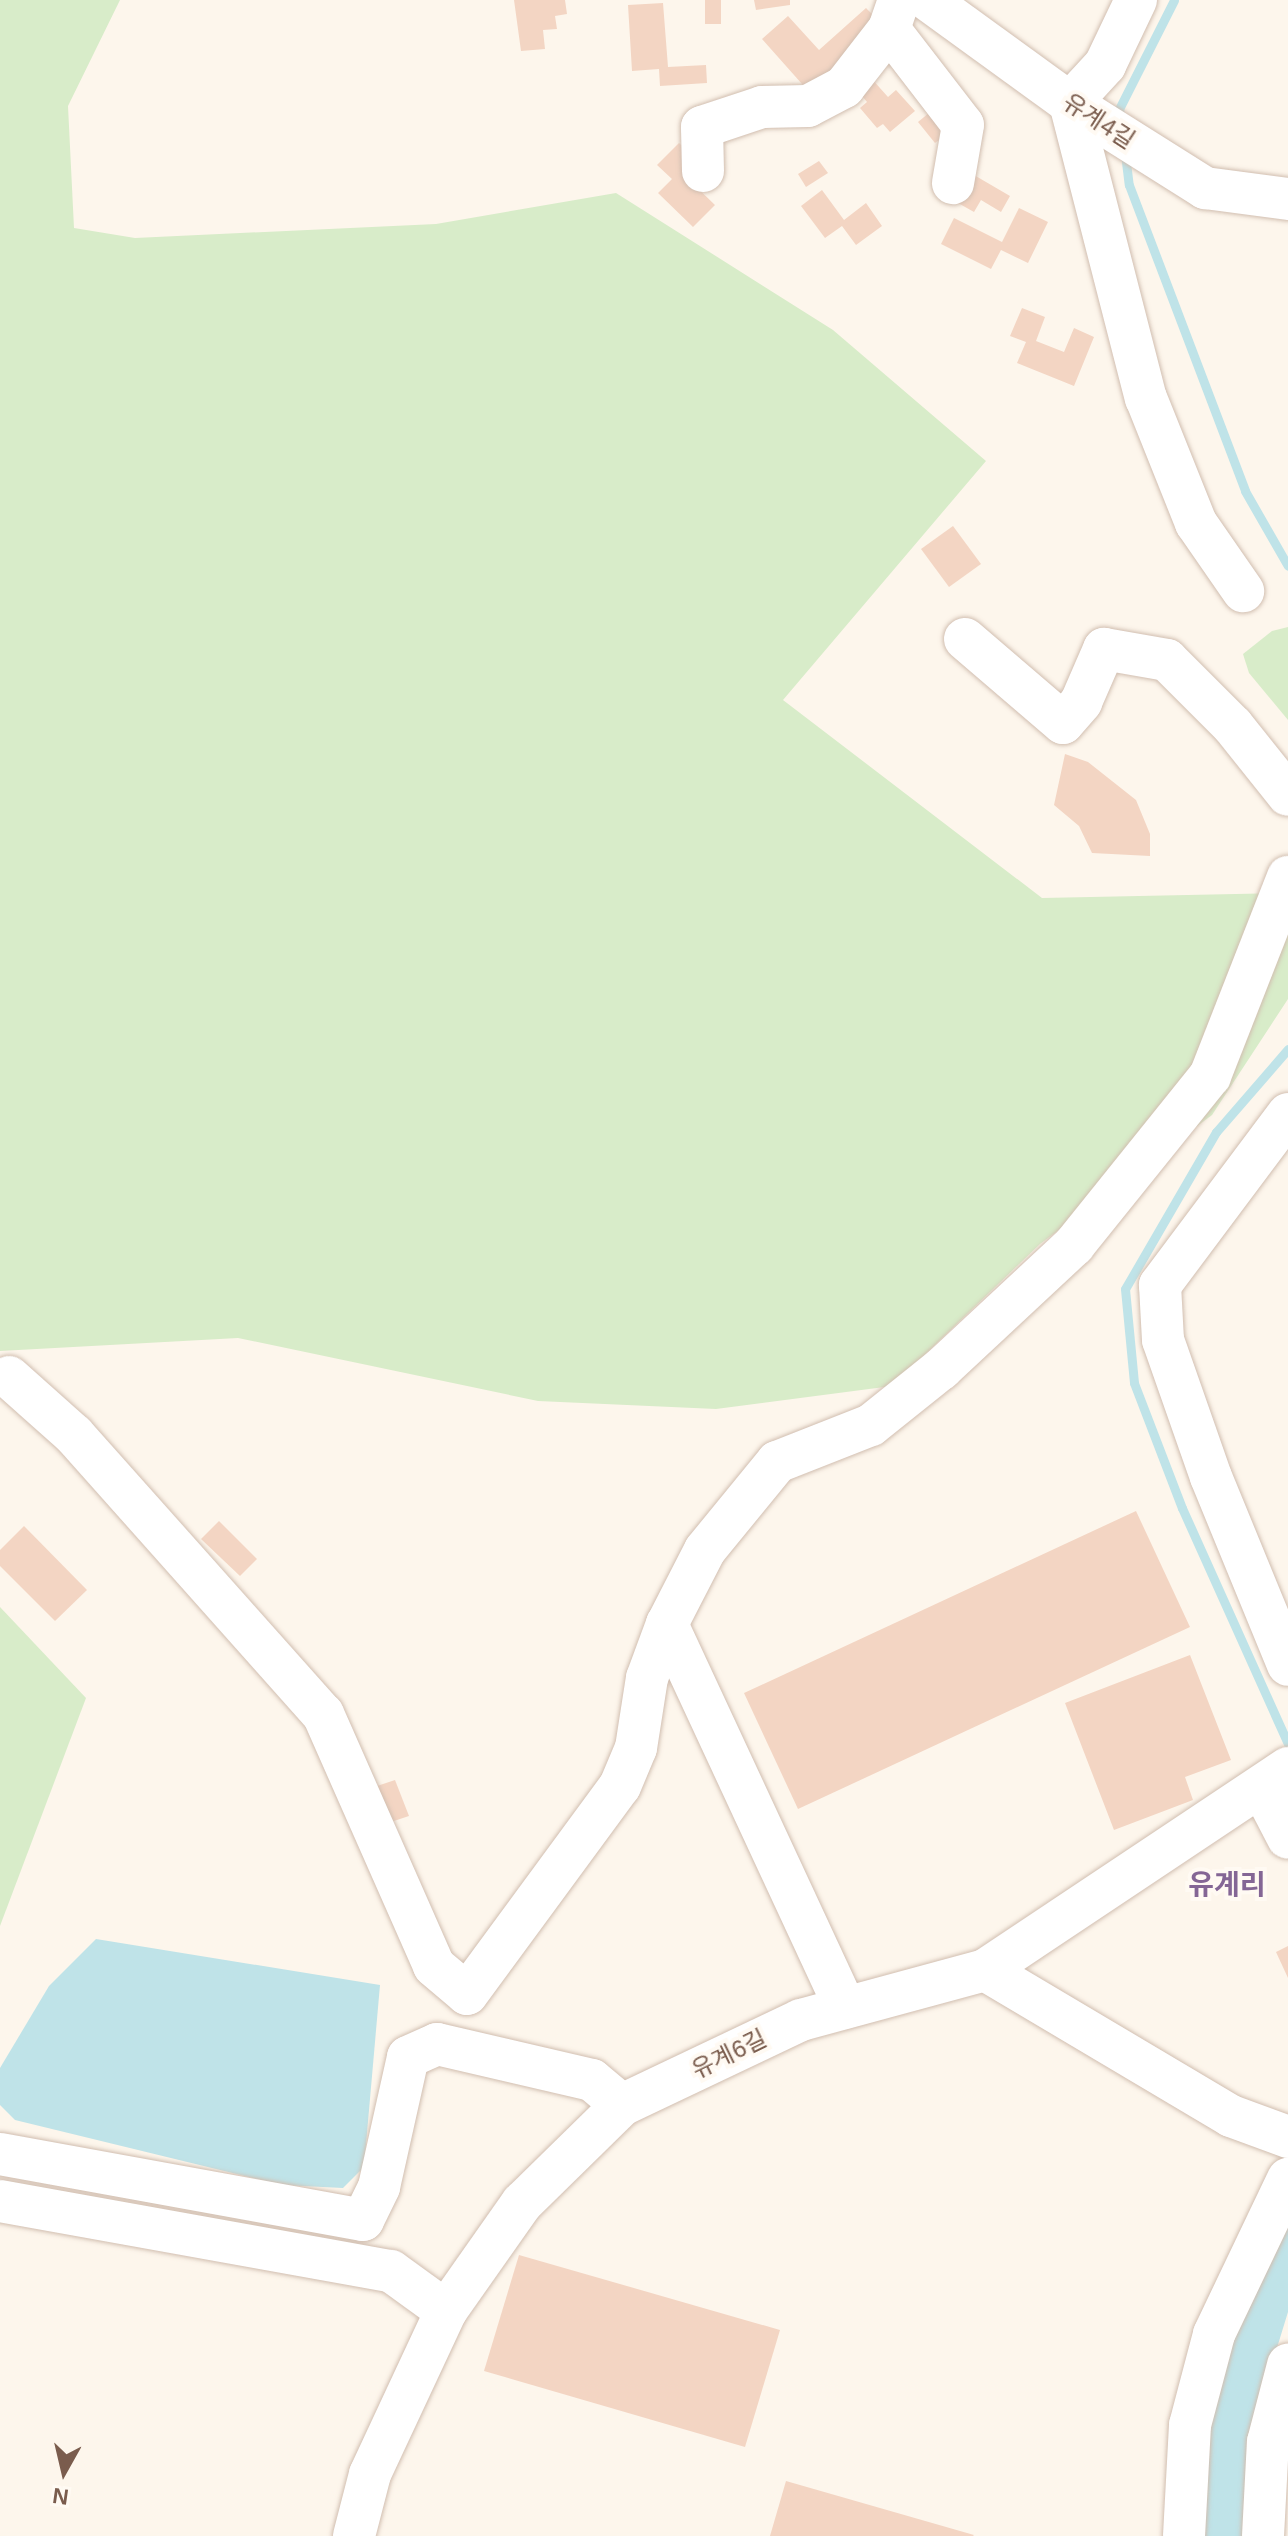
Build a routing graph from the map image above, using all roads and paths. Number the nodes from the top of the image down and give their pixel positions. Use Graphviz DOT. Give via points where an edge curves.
graph roads {
  1 [pos="928,0"];
  2 [pos="1136,0"];
  3 [pos="894,14"];
  4 [pos="1070,103"];
  5 [pos="703,171"];
  6 [pos="953,183"];
  7 [pos="1288,199"];
  8 [pos="1243,591"];
  9 [pos="965,639"];
  10 [pos="1288,795"];
  11 [pos="1288,877"];
  12 [pos="1288,1114"];
  13 [pos="9,1377"];
  14 [pos="667,1624"];
  15 [pos="1288,1665"];
  16 [pos="1275,1778"];
  17 [pos="1288,1838"];
  18 [pos="985,1970"];
  19 [pos="845,2008"];
  20 [pos="622,2105"];
  21 [pos="1288,2137"];
  22 [pos="0,2154"];
  23 [pos="1288,2179"];
  24 [pos="0,2201"];
  25 [pos="446,2311"];
  26 [pos="1288,2365"];
  27 [pos="354,2536"];
  28 [pos="1184,2536"];
  29 [pos="1263,2536"];
  1 -- 4 [label="street, 유계4길"];
  2 -- 4 [label="street" via="1105,65"];
  3 -- 5 [label="street" via="844,87 808,106 762,107 702,127"];
  3 -- 6 [label="street" via="963,125"];
  4 -- 7 [label="street, 유계4길" via="1205,188"];
  4 -- 8 [label="street" via="1146,398 1196,523"];
  9 -- 10 [label="street" via="1063,723 1081,702 1104,649 1167,660 1233,726"];
  11 -- 14 [label="street" via="1210,1076 1074,1245 941,1369 871,1425 777,1462 705,1550"];
  12 -- 15 [label="street" via="1160,1285 1163,1340 1211,1477"];
  13 -- 14 [label="street" via="74,1435 323,1714 434,1966 467,1994 620,1786 636,1748 647,1678"];
  14 -- 19 [label="street"];
  16 -- 17 [label="street"];
  16 -- 18 [label="street, 유계6길"];
  18 -- 19 [label="street, 유계6길"];
  18 -- 21 [label="street" via="1231,2116"];
  19 -- 20 [label="street, 유계6길" via="801,2020"];
  20 -- 22 [label="street" via="592,2080 437,2044 408,2057 379,2187 363,2220"];
  20 -- 25 [label="street, 유계6길" via="522,2203"];
  23 -- 28 [label="street" via="1214,2334 1190,2425"];
  24 -- 25 [label="street" via="391,2271"];
  25 -- 27 [label="street, 유계6길" via="370,2474"];
  26 -- 29 [label="street" via="1268,2442"];
}
